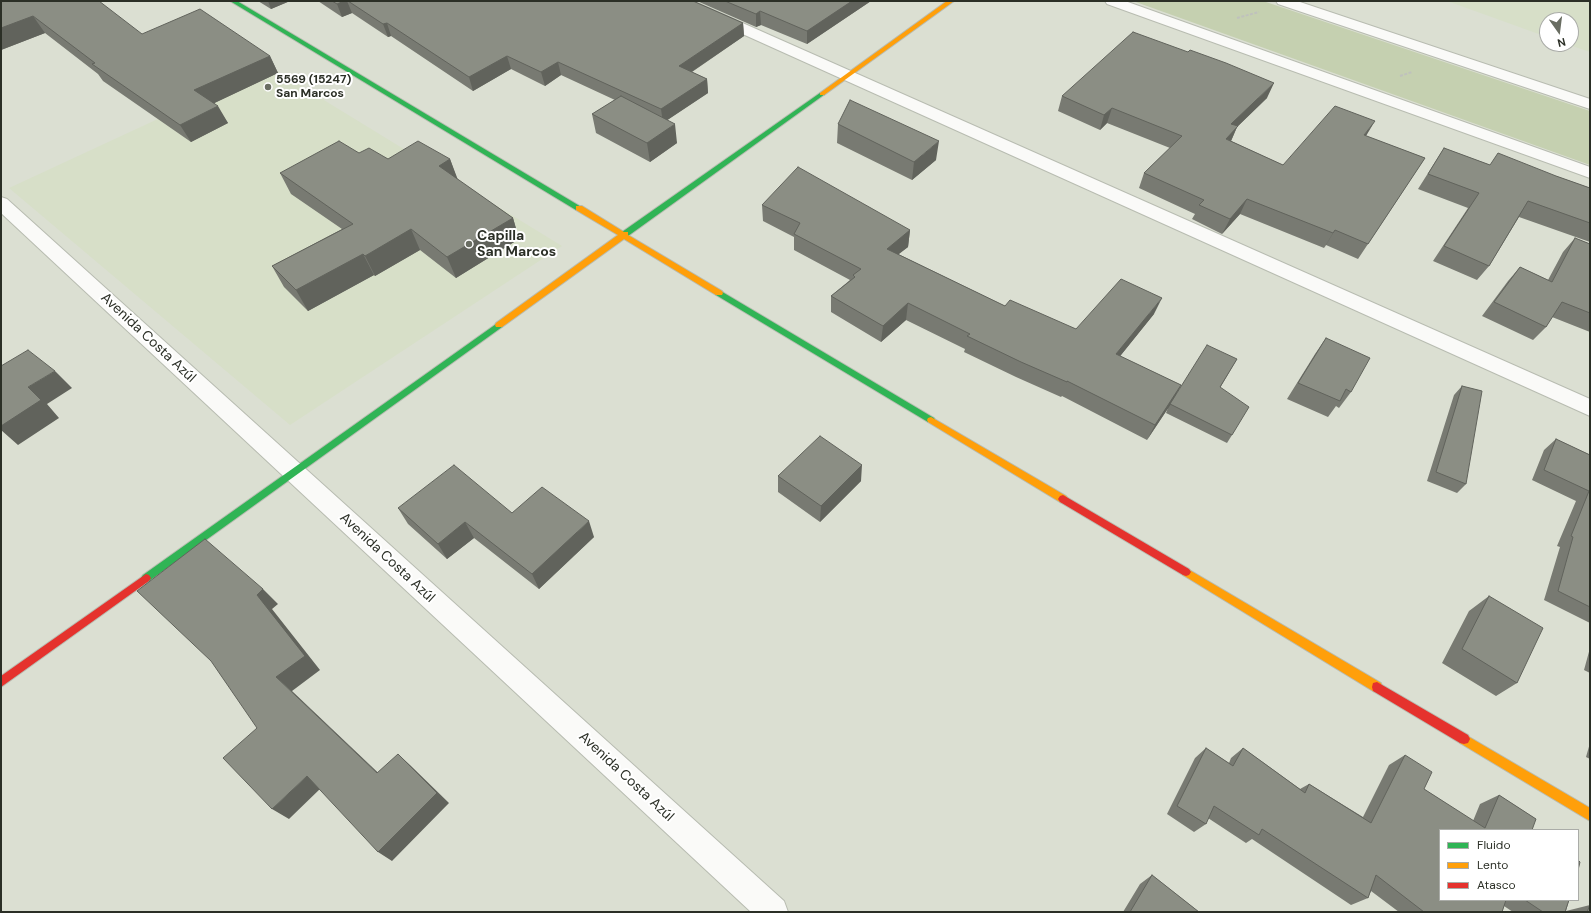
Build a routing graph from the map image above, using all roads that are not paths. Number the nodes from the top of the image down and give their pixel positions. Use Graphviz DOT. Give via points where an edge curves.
graph roads {
  1 [pos="233,1"];
  2 [pos="681,1"];
  3 [pos="951,1"];
  4 [pos="1112,1"];
  5 [pos="1283,1"];
  6 [pos="847,75"];
  7 [pos="1590,104"];
  8 [pos="1590,173"];
  9 [pos="1,203"];
  10 [pos="624,235"];
  11 [pos="1590,408"];
  12 [pos="294,472"];
  13 [pos="1,682"];
  14 [pos="1590,815"];
  15 [pos="773,912"];
  1 -- 10 [label="street"];
  2 -- 6 [label="street"];
  3 -- 6 [label="street"];
  4 -- 8 [label="street"];
  5 -- 7 [label="street"];
  6 -- 10 [label="street"];
  6 -- 11 [label="street"];
  9 -- 12 [label="street, Avenida Costa Azúl"];
  10 -- 12 [label="street"];
  10 -- 14 [label="street"];
  12 -- 13 [label="street"];
  12 -- 15 [label="street, Avenida Costa Azúl"];
}
